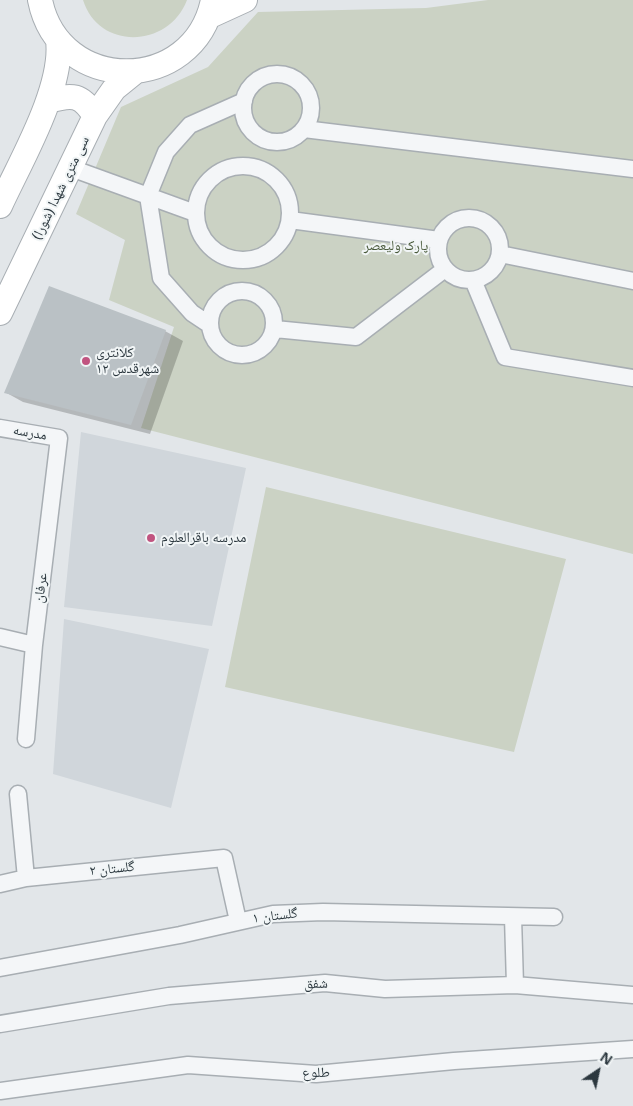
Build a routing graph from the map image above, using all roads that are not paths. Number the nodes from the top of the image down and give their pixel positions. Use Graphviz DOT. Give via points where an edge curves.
graph roads {
  1 [pos="245,0"];
  2 [pos="36,5"];
  3 [pos="212,8"];
  4 [pos="58,40"];
  5 [pos="135,72"];
  6 [pos="48,101"];
  7 [pos="244,102"];
  8 [pos="95,116"];
  9 [pos="304,129"];
  10 [pos="71,168"];
  11 [pos="633,168"];
  12 [pos="148,196"];
  13 [pos="0,206"];
  14 [pos="195,213"];
  15 [pos="290,220"];
  16 [pos="440,240"];
  17 [pos="500,254"];
  18 [pos="445,269"];
  19 [pos="473,280"];
  20 [pos="633,281"];
  21 [pos="0,313"];
  22 [pos="210,325"];
  23 [pos="275,329"];
  24 [pos="633,378"];
  25 [pos="0,428"];
  26 [pos="59,438"];
  27 [pos="0,637"];
  28 [pos="34,645"];
  29 [pos="26,739"];
  30 [pos="18,794"];
  31 [pos="26,878"];
  32 [pos="0,884"];
  33 [pos="513,917"];
  34 [pos="554,917"];
  35 [pos="238,921"];
  36 [pos="0,968"];
  37 [pos="515,985"];
  38 [pos="633,995"];
  39 [pos="0,1024"];
  40 [pos="633,1049"];
  41 [pos="0,1091"];
  1 -- 3 [label="main road"];
  2 -- 4 [label="main road"];
  3 -- 5 [label="main road" via="198,38 180,55 159,67"];
  4 -- 5 [label="main road" via="79,59 106,70"];
  4 -- 6 [label="main road" via="60,54"];
  5 -- 8 [label="main road, سی متری شهدا (شورا)" via="114,89"];
  6 -- 8 [label="main road" via="69,95 86,102"];
  6 -- 13 [label="main road"];
  7 -- 9 [label="street" via="247,123 262,138 272,142 284,141"];
  7 -- 9 [label="street" via="247,91 263,76 279,74 295,78 310,96 310,120"];
  7 -- 12 [label="street" via="190,125 166,152"];
  8 -- 10 [label="main road, سی متری شهدا (شورا)"];
  9 -- 11 [label="street"];
  10 -- 12 [label="street"];
  10 -- 21 [label="main road, سی متری شهدا (شورا)"];
  12 -- 14 [label="street"];
  12 -- 22 [label="street" via="161,278 192,313"];
  14 -- 15 [label="street" via="205,243 217,254 232,260 263,257 276,248"];
  14 -- 15 [label="street" via="204,185 226,168 240,166 267,172 278,181 288,200"];
  15 -- 16 [label="street"];
  16 -- 17 [label="street" via="452,224 460,220 476,220 489,226 496,234"];
  16 -- 18 [label="street" via="440,260"];
  17 -- 19 [label="street" via="491,271"];
  17 -- 20 [label="street"];
  18 -- 19 [label="street" via="463,279"];
  18 -- 23 [label="street" via="356,337"];
  19 -- 24 [label="street" via="506,357"];
  22 -- 23 [label="street" via="218,345 241,356 265,347"];
  22 -- 23 [label="street" via="216,304 233,292 244,291 255,293 268,303 275,318"];
  25 -- 26 [label="street, مدرسه"];
  26 -- 28 [label="street, عرفان"];
  27 -- 28 [label="street"];
  28 -- 29 [label="street, عرفان"];
  30 -- 31 [label="street"];
  31 -- 32 [label="street, گلستان ۲"];
  31 -- 35 [label="street, گلستان ۲" via="224,858"];
  33 -- 34 [label="street, گلستان ۱"];
  33 -- 35 [label="street, گلستان ۱" via="323,912 272,914"];
  33 -- 37 [label="street"];
  35 -- 36 [label="street, گلستان ۱"];
  37 -- 38 [label="street, شفق"];
  37 -- 39 [label="street, شفق" via="384,989 325,983 169,996"];
  40 -- 41 [label="street, طلوع" via="316,1074 188,1065"];
}
